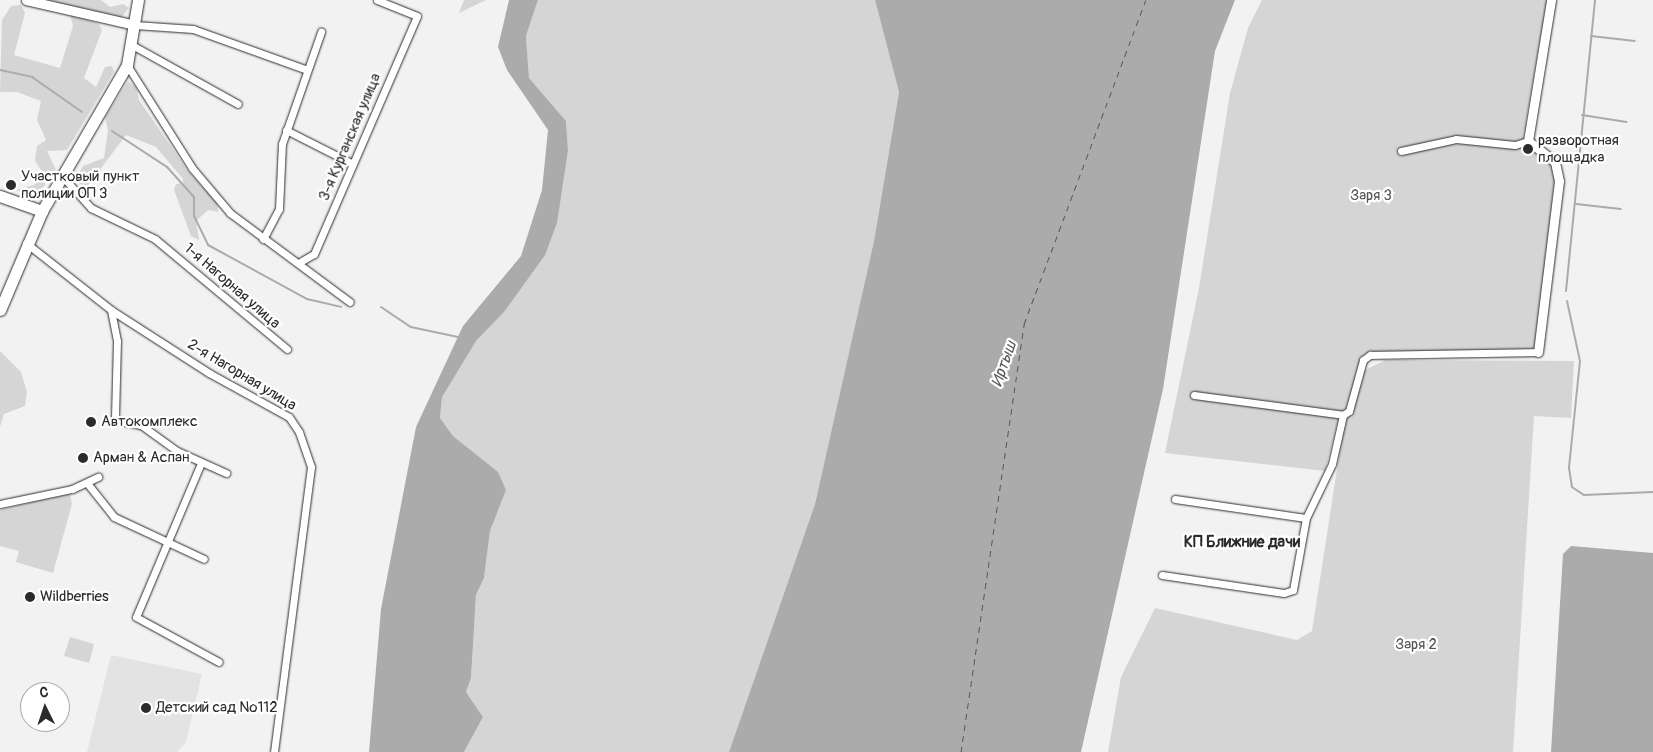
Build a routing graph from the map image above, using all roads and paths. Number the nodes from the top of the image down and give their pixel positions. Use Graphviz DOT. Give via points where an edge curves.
graph roads {
  1 [pos="26,0"];
  2 [pos="138,0"];
  3 [pos="377,0"];
  4 [pos="1551,0"];
  5 [pos="135,25"];
  6 [pos="321,32"];
  7 [pos="132,45"];
  8 [pos="127,65"];
  9 [pos="305,69"];
  10 [pos="238,104"];
  11 [pos="286,130"];
  12 [pos="1528,141"];
  13 [pos="1400,151"];
  14 [pos="353,164"];
  15 [pos="63,177"];
  16 [pos="0,196"];
  17 [pos="42,211"];
  18 [pos="263,240"];
  19 [pos="25,243"];
  20 [pos="300,262"];
  21 [pos="350,302"];
  22 [pos="0,310"];
  23 [pos="111,310"];
  24 [pos="287,349"];
  25 [pos="1538,352"];
  26 [pos="1194,395"];
  27 [pos="1343,415"];
  28 [pos="201,463"];
  29 [pos="226,473"];
  30 [pos="98,477"];
  31 [pos="87,484"];
  32 [pos="1175,499"];
  33 [pos="0,504"];
  34 [pos="1306,518"];
  35 [pos="167,542"];
  36 [pos="204,559"];
  37 [pos="1162,575"];
  38 [pos="219,662"];
  39 [pos="274,752"];
  1 -- 5 [label="street"];
  2 -- 5 [label="main road"];
  3 -- 14 [label="street, 3-я Курганская улица" via="418,16"];
  4 -- 12 [label="street"];
  5 -- 7 [label="main road"];
  5 -- 9 [label="street" via="193,29"];
  6 -- 9 [label="street"];
  7 -- 8 [label="main road"];
  7 -- 10 [label="street"];
  8 -- 15 [label="main road"];
  8 -- 18 [label="street" via="203,184 245,229"];
  9 -- 11 [label="street"];
  11 -- 14 [label="street"];
  11 -- 18 [label="street" via="279,153 278,209"];
  12 -- 13 [label="street" via="1515,145 1456,139"];
  12 -- 25 [label="street" via="1555,162 1559,181"];
  14 -- 20 [label="street, 3-я Курганская улица" via="314,254"];
  15 -- 17 [label="main road"];
  15 -- 24 [label="street, 1-я Нагорная улица" via="91,208 155,239"];
  16 -- 17 [label="main road"];
  17 -- 19 [label="main road"];
  18 -- 20 [label="street"];
  19 -- 22 [label="main road"];
  19 -- 23 [label="street, 2-я Нагорная улица"];
  20 -- 21 [label="street"];
  23 -- 28 [label="street" via="117,341 115,420 151,430"];
  23 -- 39 [label="street, 2-я Нагорная улица" via="289,417 307,450 311,467"];
  25 -- 27 [label="street" via="1370,355 1362,360 1349,411"];
  26 -- 27 [label="street"];
  27 -- 34 [label="street" via="1332,464"];
  28 -- 29 [label="street"];
  28 -- 35 [label="street"];
  30 -- 31 [label="street"];
  31 -- 33 [label="street"];
  31 -- 35 [label="street" via="114,517"];
  32 -- 34 [label="street"];
  34 -- 37 [label="street" via="1296,585 1284,593"];
  35 -- 36 [label="street"];
  35 -- 38 [label="street" via="136,617"];
}
